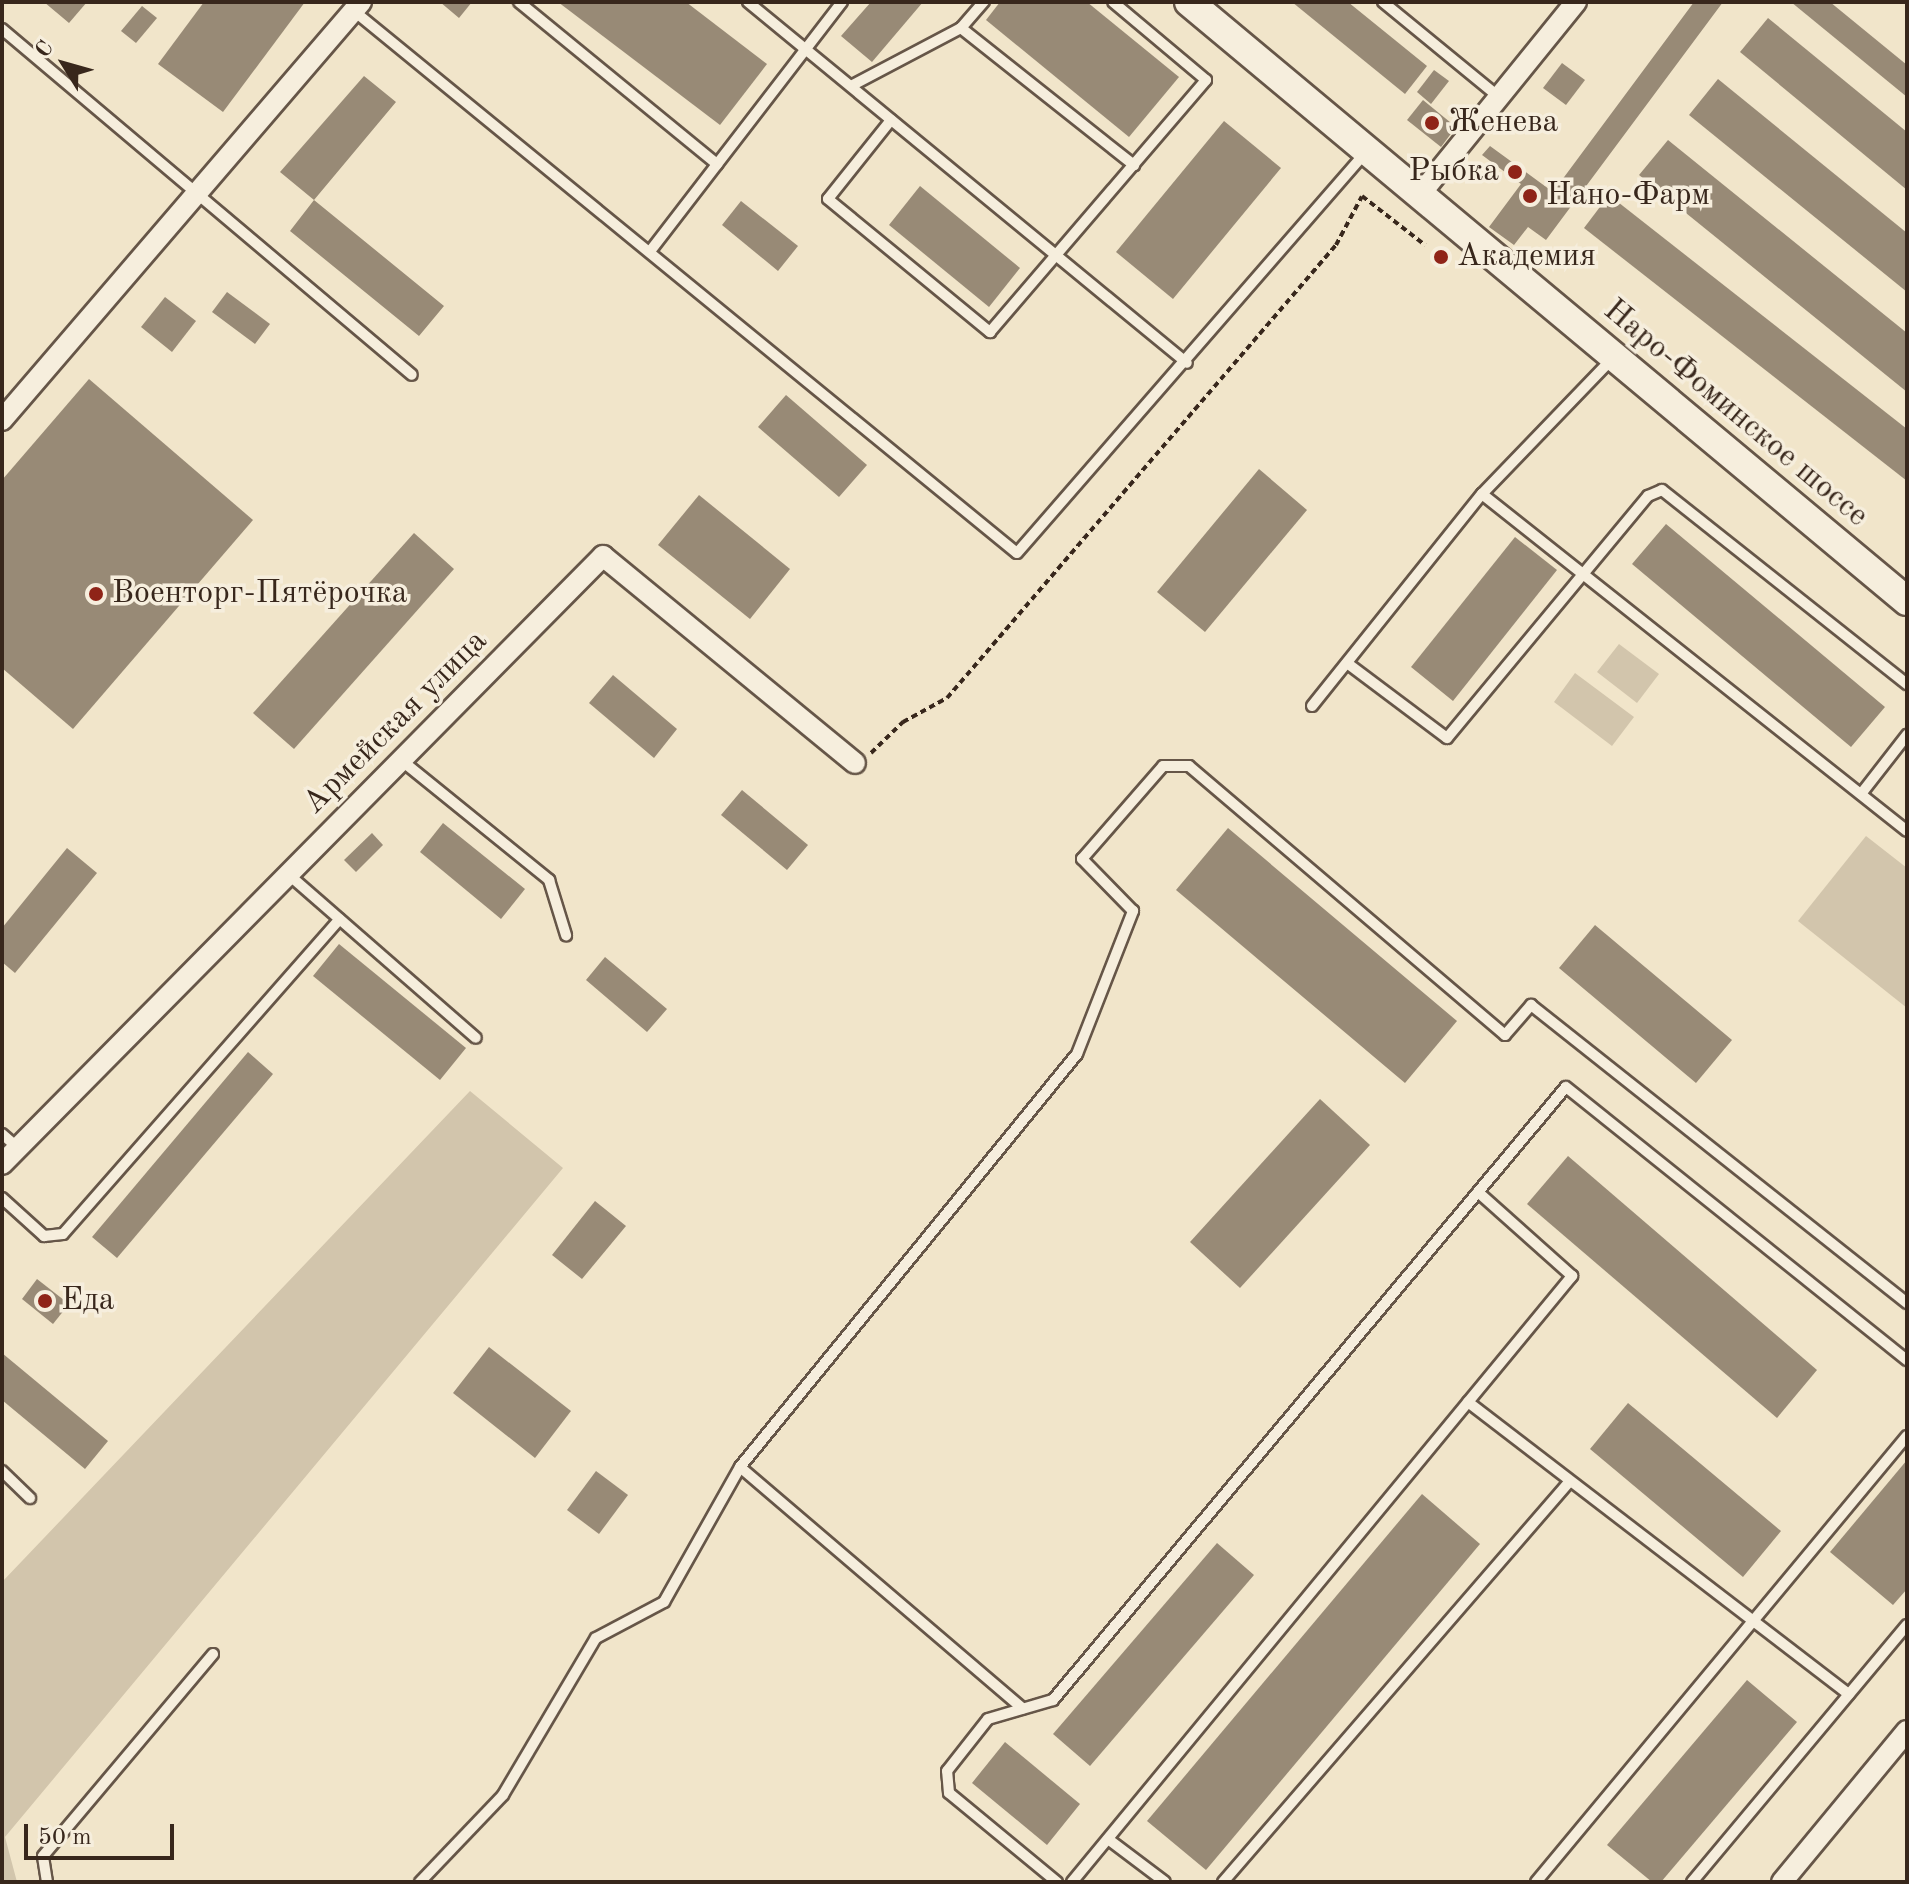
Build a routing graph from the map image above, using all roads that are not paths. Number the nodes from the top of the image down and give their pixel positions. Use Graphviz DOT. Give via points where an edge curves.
graph roads {
  1 [pos="519,2"];
  2 [pos="748,2"];
  3 [pos="842,2"];
  4 [pos="984,2"];
  5 [pos="1113,2"];
  6 [pos="1189,2"];
  7 [pos="1383,2"];
  8 [pos="1576,2"];
  9 [pos="358,6"];
  10 [pos="961,28"];
  11 [pos="2,29"];
  12 [pos="805,49"];
  13 [pos="851,86"];
  14 [pos="1499,97"];
  15 [pos="891,120"];
  16 [pos="1366,152"];
  17 [pos="717,164"];
  18 [pos="1134,165"];
  19 [pos="197,190"];
  20 [pos="1418,197"];
  21 [pos="651,250"];
  22 [pos="1056,255"];
  23 [pos="1613,358"];
  24 [pos="1187,363"];
  25 [pos="412,375"];
  26 [pos="2,420"];
  27 [pos="1482,494"];
  28 [pos="1584,575"];
  29 [pos="1907,601"];
  30 [pos="1347,663"];
  31 [pos="1907,684"];
  32 [pos="1312,706"];
  33 [pos="1907,735"];
  34 [pos="401,760"];
  35 [pos="855,763"];
  36 [pos="1861,794"];
  37 [pos="1907,831"];
  38 [pos="288,874"];
  39 [pos="340,919"];
  40 [pos="566,935"];
  41 [pos="476,1038"];
  42 [pos="10,1141"];
  43 [pos="2,1164"];
  44 [pos="1478,1192"];
  45 [pos="2,1198"];
  46 [pos="1907,1303"];
  47 [pos="1907,1360"];
  48 [pos="1468,1402"];
  49 [pos="1907,1436"];
  50 [pos="740,1467"];
  51 [pos="2,1471"];
  52 [pos="1570,1481"];
  53 [pos="30,1498"];
  54 [pos="1752,1622"];
  55 [pos="1907,1625"];
  56 [pos="213,1654"];
  57 [pos="1849,1694"];
  58 [pos="1023,1709"];
  59 [pos="1907,1731"];
  60 [pos="1108,1839"];
  61 [pos="47,1882"];
  62 [pos="420,1882"];
  63 [pos="1057,1882"];
  64 [pos="1072,1882"];
  65 [pos="1165,1882"];
  66 [pos="1223,1882"];
  67 [pos="1536,1882"];
  68 [pos="1692,1882"];
  69 [pos="1782,1882"];
  1 -- 17 [label="lane"];
  2 -- 12 [label="lane"];
  3 -- 12 [label="lane"];
  4 -- 10 [label="lane"];
  5 -- 18 [label="lane" via="1206,80"];
  6 -- 16 [label="main road, Наро-Фоминское шоссе"];
  7 -- 14 [label="lane"];
  8 -- 14 [label="street"];
  9 -- 19 [label="street"];
  9 -- 21 [label="lane"];
  10 -- 13 [label="lane"];
  10 -- 18 [label="lane"];
  11 -- 19 [label="lane"];
  12 -- 13 [label="lane"];
  12 -- 17 [label="lane"];
  13 -- 15 [label="lane"];
  14 -- 20 [label="street"];
  15 -- 22 [label="lane"];
  15 -- 22 [label="lane" via="828,199 882,245 990,332"];
  16 -- 20 [label="main road, Наро-Фоминское шоссе"];
  16 -- 24 [label="lane"];
  17 -- 21 [label="lane"];
  18 -- 22 [label="lane"];
  19 -- 25 [label="lane"];
  19 -- 26 [label="street"];
  20 -- 23 [label="main road, Наро-Фоминское шоссе"];
  21 -- 24 [label="lane" via="1017,553"];
  22 -- 24 [label="lane"];
  23 -- 27 [label="lane"];
  23 -- 29 [label="main road, Наро-Фоминское шоссе"];
  27 -- 28 [label="lane"];
  27 -- 30 [label="lane"];
  28 -- 30 [label="lane" via="1447,738"];
  28 -- 31 [label="lane" via="1662,490"];
  28 -- 36 [label="lane"];
  30 -- 32 [label="lane"];
  33 -- 36 [label="lane"];
  34 -- 35 [label="street, Армейская улица" via="603,556"];
  34 -- 38 [label="street, Армейская улица"];
  34 -- 40 [label="lane" via="549,880"];
  36 -- 37 [label="lane"];
  38 -- 39 [label="lane"];
  38 -- 42 [label="street, Армейская улица"];
  39 -- 41 [label="lane"];
  39 -- 45 [label="lane" via="63,1234 44,1236"];
  42 -- 43 [label="street, Армейская улица"];
  44 -- 47 [label="lane" via="1566,1087"];
  44 -- 48 [label="lane" via="1572,1276"];
  44 -- 58 [label="lane" via="1053,1700"];
  46 -- 50 [label="lane" via="1531,1005 1505,1035 1189,766 1163,766 1082,859 1133,911 1077,1054"];
  48 -- 52 [label="lane"];
  48 -- 60 [label="lane"];
  49 -- 54 [label="lane"];
  50 -- 58 [label="lane"];
  50 -- 62 [label="lane" via="664,1602 596,1638 503,1795"];
  51 -- 53 [label="lane"];
  52 -- 54 [label="lane"];
  52 -- 66 [label="lane"];
  54 -- 57 [label="lane"];
  54 -- 67 [label="lane"];
  55 -- 57 [label="lane"];
  56 -- 61 [label="lane" via="43,1856"];
  57 -- 68 [label="lane"];
  58 -- 63 [label="lane" via="988,1719 947,1771 949,1793"];
  59 -- 69 [label="street"];
  60 -- 64 [label="lane"];
  60 -- 65 [label="lane"];
}
